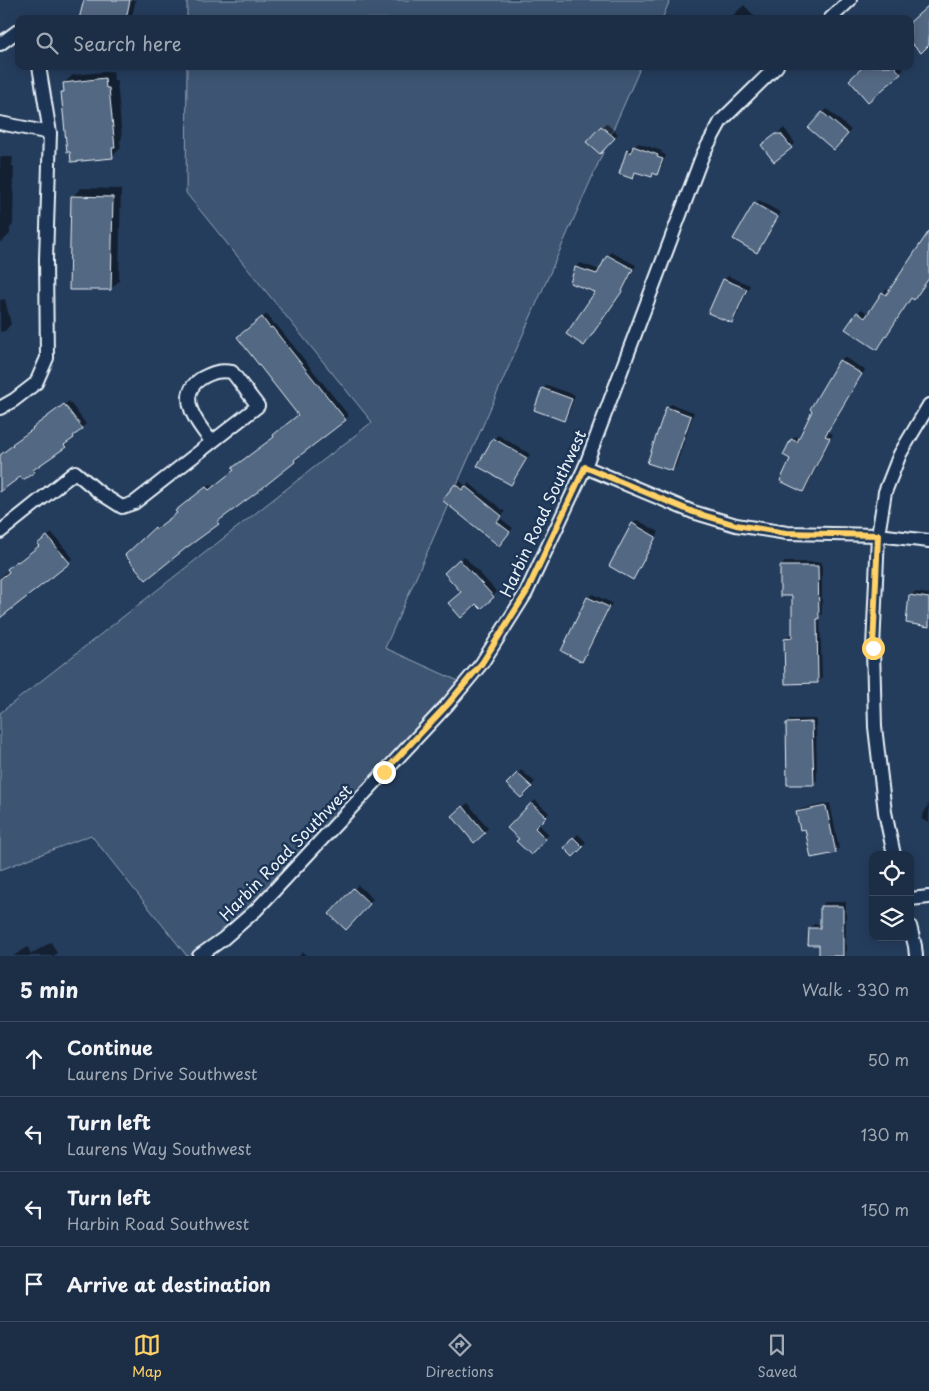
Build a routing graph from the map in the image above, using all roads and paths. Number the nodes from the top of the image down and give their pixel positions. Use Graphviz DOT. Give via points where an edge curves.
graph roads {
  1 [pos="850,0"];
  2 [pos="834,15"];
  3 [pos="15,33"];
  4 [pos="0,44"];
  5 [pos="41,70"];
  6 [pos="773,70"];
  7 [pos="0,123"];
  8 [pos="50,133"];
  9 [pos="929,405"];
  10 [pos="0,408"];
  11 [pos="212,442"];
  12 [pos="585,467"];
  13 [pos="0,532"];
  14 [pos="878,535"];
  15 [pos="929,541"];
  16 [pos="893,851"];
  17 [pos="929,898"];
  18 [pos="914,899"];
  19 [pos="914,941"];
  20 [pos="198,956"];
  21 [pos="916,956"];
  1 -- 2 [label="street"];
  3 -- 4 [label="street"];
  5 -- 8 [label="street"];
  6 -- 12 [label="street, Harbin Road Southwest" via="721,121 703,154"];
  7 -- 8 [label="street"];
  8 -- 10 [label="street" via="47,358 36,384"];
  9 -- 14 [label="street" via="900,454 885,492"];
  11 -- 11 [label="street" via="258,406 232,372 224,370 198,381 189,398 191,412"];
  11 -- 13 [label="street" via="134,503 122,507 74,472"];
  12 -- 14 [label="street" via="693,512 736,525 786,533"];
  12 -- 20 [label="street, Harbin Road Southwest" via="526,593 482,663 448,704 256,910"];
  14 -- 15 [label="street"];
  14 -- 16 [label="street" via="873,648 875,726"];
  17 -- 18 [label="street"];
  19 -- 21 [label="street"];
}
